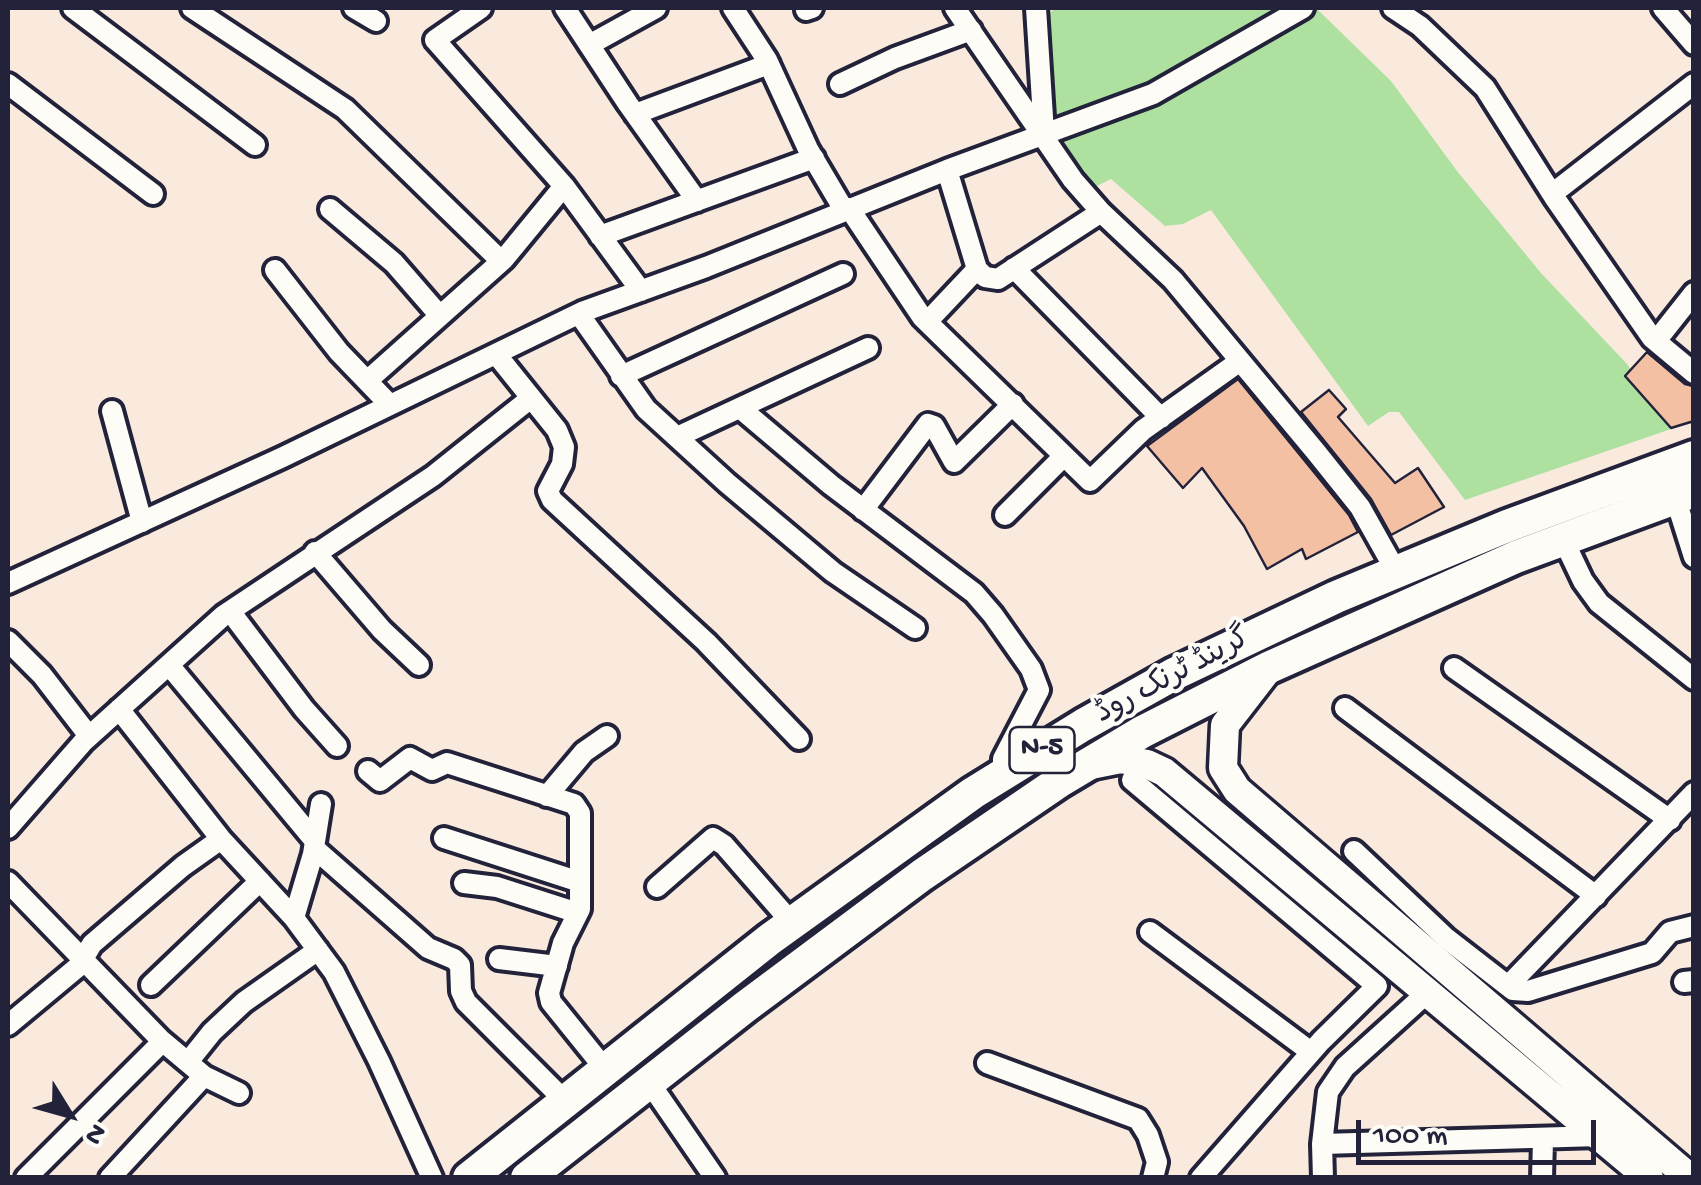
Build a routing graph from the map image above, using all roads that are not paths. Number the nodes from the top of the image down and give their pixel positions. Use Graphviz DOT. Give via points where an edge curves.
graph roads {
  1 [pos="73,8"];
  2 [pos="192,8"];
  3 [pos="354,8"];
  4 [pos="481,8"];
  5 [pos="566,8"];
  6 [pos="656,8"];
  7 [pos="733,8"];
  8 [pos="956,8"];
  9 [pos="1036,8"];
  10 [pos="1303,8"];
  11 [pos="1393,8"];
  12 [pos="1663,8"];
  13 [pos="376,21"];
  14 [pos="970,30"];
  15 [pos="590,44"];
  16 [pos="1694,44"];
  17 [pos="769,64"];
  18 [pos="8,84"];
  19 [pos="840,84"];
  20 [pos="1694,84"];
  21 [pos="635,114"];
  22 [pos="1044,134"];
  23 [pos="254,145"];
  24 [pos="814,158"];
  25 [pos="948,170"];
  26 [pos="564,186"];
  27 [pos="153,194"];
  28 [pos="1552,194"];
  29 [pos="697,200"];
  30 [pos="330,209"];
  31 [pos="847,209"];
  32 [pos="1101,212"];
  33 [pos="600,236"];
  34 [pos="502,260"];
  35 [pos="1014,268"];
  36 [pos="976,269"];
  37 [pos="275,270"];
  38 [pos="843,274"];
  39 [pos="640,291"];
  40 [pos="1694,293"];
  41 [pos="579,314"];
  42 [pos="440,316"];
  43 [pos="927,322"];
  44 [pos="1656,341"];
  45 [pos="868,348"];
  46 [pos="496,354"];
  47 [pos="1240,361"];
  48 [pos="1694,373"];
  49 [pos="621,376"];
  50 [pos="367,382"];
  51 [pos="531,398"];
  52 [pos="1013,404"];
  53 [pos="390,405"];
  54 [pos="740,408"];
  55 [pos="112,411"];
  56 [pos="1160,418"];
  57 [pos="676,437"];
  58 [pos="1064,456"];
  59 [pos="1694,457"];
  60 [pos="1684,494"];
  61 [pos="863,510"];
  62 [pos="1005,514"];
  63 [pos="142,522"];
  64 [pos="1563,539"];
  65 [pos="1512,541"];
  66 [pos="315,552"];
  67 [pos="1694,557"];
  68 [pos="1397,572"];
  69 [pos="8,583"];
  70 [pos="230,611"];
  71 [pos="915,628"];
  72 [pos="8,642"];
  73 [pos="169,665"];
  74 [pos="419,665"];
  75 [pos="1270,667"];
  76 [pos="1454,668"];
  77 [pos="1694,679"];
  78 [pos="1345,708"];
  79 [pos="119,709"];
  80 [pos="89,736"];
  81 [pos="606,736"];
  82 [pos="799,740"];
  83 [pos="337,746"];
  84 [pos="1082,768"];
  85 [pos="368,771"];
  86 [pos="1003,775"];
  87 [pos="1132,780"];
  88 [pos="1694,794"];
  89 [pos="547,796"];
  90 [pos="322,804"];
  91 [pos="1670,820"];
  92 [pos="8,828"];
  93 [pos="444,838"];
  94 [pos="221,839"];
  95 [pos="314,844"];
  96 [pos="1354,850"];
  97 [pos="8,882"];
  98 [pos="260,882"];
  99 [pos="580,882"];
  100 [pos="464,883"];
  101 [pos="657,887"];
  102 [pos="1596,896"];
  103 [pos="578,914"];
  104 [pos="294,918"];
  105 [pos="792,924"];
  106 [pos="1694,926"];
  107 [pos="1150,932"];
  108 [pos="318,950"];
  109 [pos="499,960"];
  110 [pos="81,961"];
  111 [pos="557,966"];
  112 [pos="151,986"];
  113 [pos="1508,986"];
  114 [pos="1428,992"];
  115 [pos="8,1025"];
  116 [pos="1501,1036"];
  117 [pos="158,1046"];
  118 [pos="1312,1052"];
  119 [pos="987,1062"];
  120 [pos="604,1069"];
  121 [pos="196,1070"];
  122 [pos="650,1082"];
  123 [pos="238,1094"];
  124 [pos="565,1101"];
  125 [pos="1600,1136"];
  126 [pos="1543,1140"];
  127 [pos="1322,1144"];
  128 [pos="26,1178"];
  129 [pos="110,1178"];
  130 [pos="432,1178"];
  131 [pos="469,1178"];
  132 [pos="528,1178"];
  133 [pos="715,1178"];
  134 [pos="1153,1178"];
  135 [pos="1201,1178"];
  136 [pos="1323,1178"];
  137 [pos="1542,1178"];
  138 [pos="1649,1178"];
  139 [pos="1690,1178"];
  1 -- 23 [label="street"];
  2 -- 34 [label="street" via="345,108"];
  3 -- 13 [label="street"];
  4 -- 26 [label="street" via="435,40"];
  5 -- 15 [label="street"];
  6 -- 15 [label="street"];
  7 -- 17 [label="street"];
  8 -- 14 [label="street"];
  9 -- 22 [label="street"];
  10 -- 22 [label="street" via="1153,94"];
  11 -- 28 [label="street" via="1485,88"];
  12 -- 16 [label="street"];
  14 -- 19 [label="street"];
  14 -- 22 [label="street"];
  15 -- 21 [label="street"];
  17 -- 21 [label="street"];
  17 -- 24 [label="street"];
  18 -- 27 [label="street"];
  20 -- 28 [label="street"];
  21 -- 29 [label="street"];
  22 -- 25 [label="street"];
  22 -- 32 [label="street"];
  24 -- 29 [label="street"];
  24 -- 31 [label="street"];
  25 -- 31 [label="street"];
  25 -- 36 [label="street"];
  26 -- 33 [label="street"];
  26 -- 34 [label="street"];
  28 -- 44 [label="street"];
  29 -- 33 [label="street"];
  30 -- 42 [label="street" via="394,263"];
  31 -- 39 [label="street"];
  31 -- 43 [label="street"];
  32 -- 35 [label="street"];
  32 -- 47 [label="street" via="1173,280"];
  33 -- 39 [label="street"];
  34 -- 42 [label="street"];
  35 -- 36 [label="street" via="998,279"];
  35 -- 56 [label="street"];
  36 -- 43 [label="street"];
  37 -- 50 [label="street"];
  38 -- 49 [label="street"];
  39 -- 41 [label="street"];
  40 -- 44 [label="street"];
  41 -- 46 [label="street"];
  41 -- 49 [label="street"];
  42 -- 50 [label="street"];
  43 -- 52 [label="street"];
  44 -- 48 [label="street"];
  45 -- 54 [label="street"];
  46 -- 51 [label="street"];
  46 -- 53 [label="street"];
  47 -- 56 [label="street"];
  47 -- 68 [label="street" via="1360,507"];
  49 -- 57 [label="street"];
  50 -- 53 [label="street"];
  51 -- 66 [label="street" via="432,476"];
  51 -- 82 [label="street" via="564,447 548,491 552,500 706,642"];
  52 -- 58 [label="street"];
  52 -- 61 [label="street" via="954,462 928,424"];
  53 -- 63 [label="street"];
  54 -- 57 [label="street"];
  54 -- 61 [label="street"];
  55 -- 63 [label="street"];
  56 -- 58 [label="street" via="1090,481"];
  57 -- 71 [label="street" via="833,572"];
  58 -- 62 [label="street"];
  59 -- 65 [label="highway, گرینڈ ٹرنک روڈ / N-5"];
  60 -- 64 [label="highway, گرینڈ ٹرنک روڈ / N-5"];
  60 -- 67 [label="street"];
  61 -- 86 [label="street" via="974,593 1031,669 1037,700 1003,759"];
  63 -- 69 [label="street"];
  64 -- 65 [label="highway, گرینڈ ٹرنک روڈ / N-5"];
  64 -- 77 [label="street" via="1599,603"];
  65 -- 68 [label="highway, گرینڈ ٹرنک روڈ / N-5"];
  65 -- 75 [label="highway, گرینڈ ٹرنک روڈ / N-5"];
  66 -- 70 [label="street"];
  66 -- 74 [label="street"];
  68 -- 86 [label="highway, گرینڈ ٹرنک روڈ / N-5" via="1174,674"];
  70 -- 73 [label="street"];
  70 -- 83 [label="street"];
  72 -- 80 [label="street"];
  73 -- 79 [label="street"];
  73 -- 95 [label="street"];
  75 -- 84 [label="highway, گرینڈ ٹرنک روڈ / N-5"];
  75 -- 116 [label="main road" via="1226,725 1226,776"];
  76 -- 91 [label="street"];
  78 -- 102 [label="street"];
  79 -- 80 [label="street"];
  79 -- 94 [label="street"];
  80 -- 92 [label="street"];
  81 -- 89 [label="street"];
  84 -- 114 [label="main road" via="1121,759 1164,772"];
  84 -- 122 [label="highway, گرینڈ ٹرنک روڈ / N-5" via="922,876"];
  85 -- 89 [label="street" via="384,780 410,758 432,770 447,763"];
  86 -- 105 [label="highway, گرینڈ ٹرنک روڈ / N-5"];
  87 -- 118 [label="street" via="1377,986"];
  88 -- 91 [label="street"];
  89 -- 99 [label="street" via="574,804 580,813"];
  90 -- 95 [label="street"];
  91 -- 102 [label="street"];
  93 -- 99 [label="street"];
  94 -- 98 [label="street"];
  94 -- 110 [label="street" via="92,944"];
  95 -- 104 [label="street"];
  95 -- 124 [label="street" via="428,948 454,959 466,1002"];
  96 -- 113 [label="street" via="1446,938"];
  97 -- 110 [label="street"];
  98 -- 104 [label="street"];
  98 -- 112 [label="street"];
  99 -- 103 [label="street"];
  100 -- 103 [label="street"];
  101 -- 105 [label="street" via="714,838"];
  102 -- 113 [label="street"];
  103 -- 111 [label="street"];
  104 -- 108 [label="street"];
  105 -- 120 [label="highway, گرینڈ ٹرنک روڈ / N-5"];
  106 -- 113 [label="street" via="1670,932 1652,953 1528,991"];
  107 -- 118 [label="street"];
  108 -- 121 [label="street" via="212,1032"];
  108 -- 130 [label="street"];
  109 -- 111 [label="street"];
  110 -- 115 [label="street"];
  110 -- 121 [label="street"];
  111 -- 120 [label="street" via="551,1002"];
  114 -- 116 [label="main road"];
  114 -- 127 [label="street" via="1345,1067 1328,1092"];
  116 -- 125 [label="main road"];
  116 -- 139 [label="main road"];
  117 -- 128 [label="street"];
  118 -- 135 [label="street"];
  119 -- 134 [label="street" via="1138,1119 1156,1162"];
  120 -- 124 [label="highway, گرینڈ ٹرنک روڈ / N-5"];
  121 -- 123 [label="street"];
  121 -- 129 [label="street"];
  122 -- 132 [label="highway, گرینڈ ٹرنک روڈ / N-5"];
  122 -- 133 [label="street"];
  124 -- 131 [label="highway, گرینڈ ٹرنک روڈ / N-5"];
  125 -- 126 [label="street"];
  125 -- 138 [label="main road"];
  126 -- 127 [label="street"];
  126 -- 137 [label="street"];
  127 -- 136 [label="street"];
}
